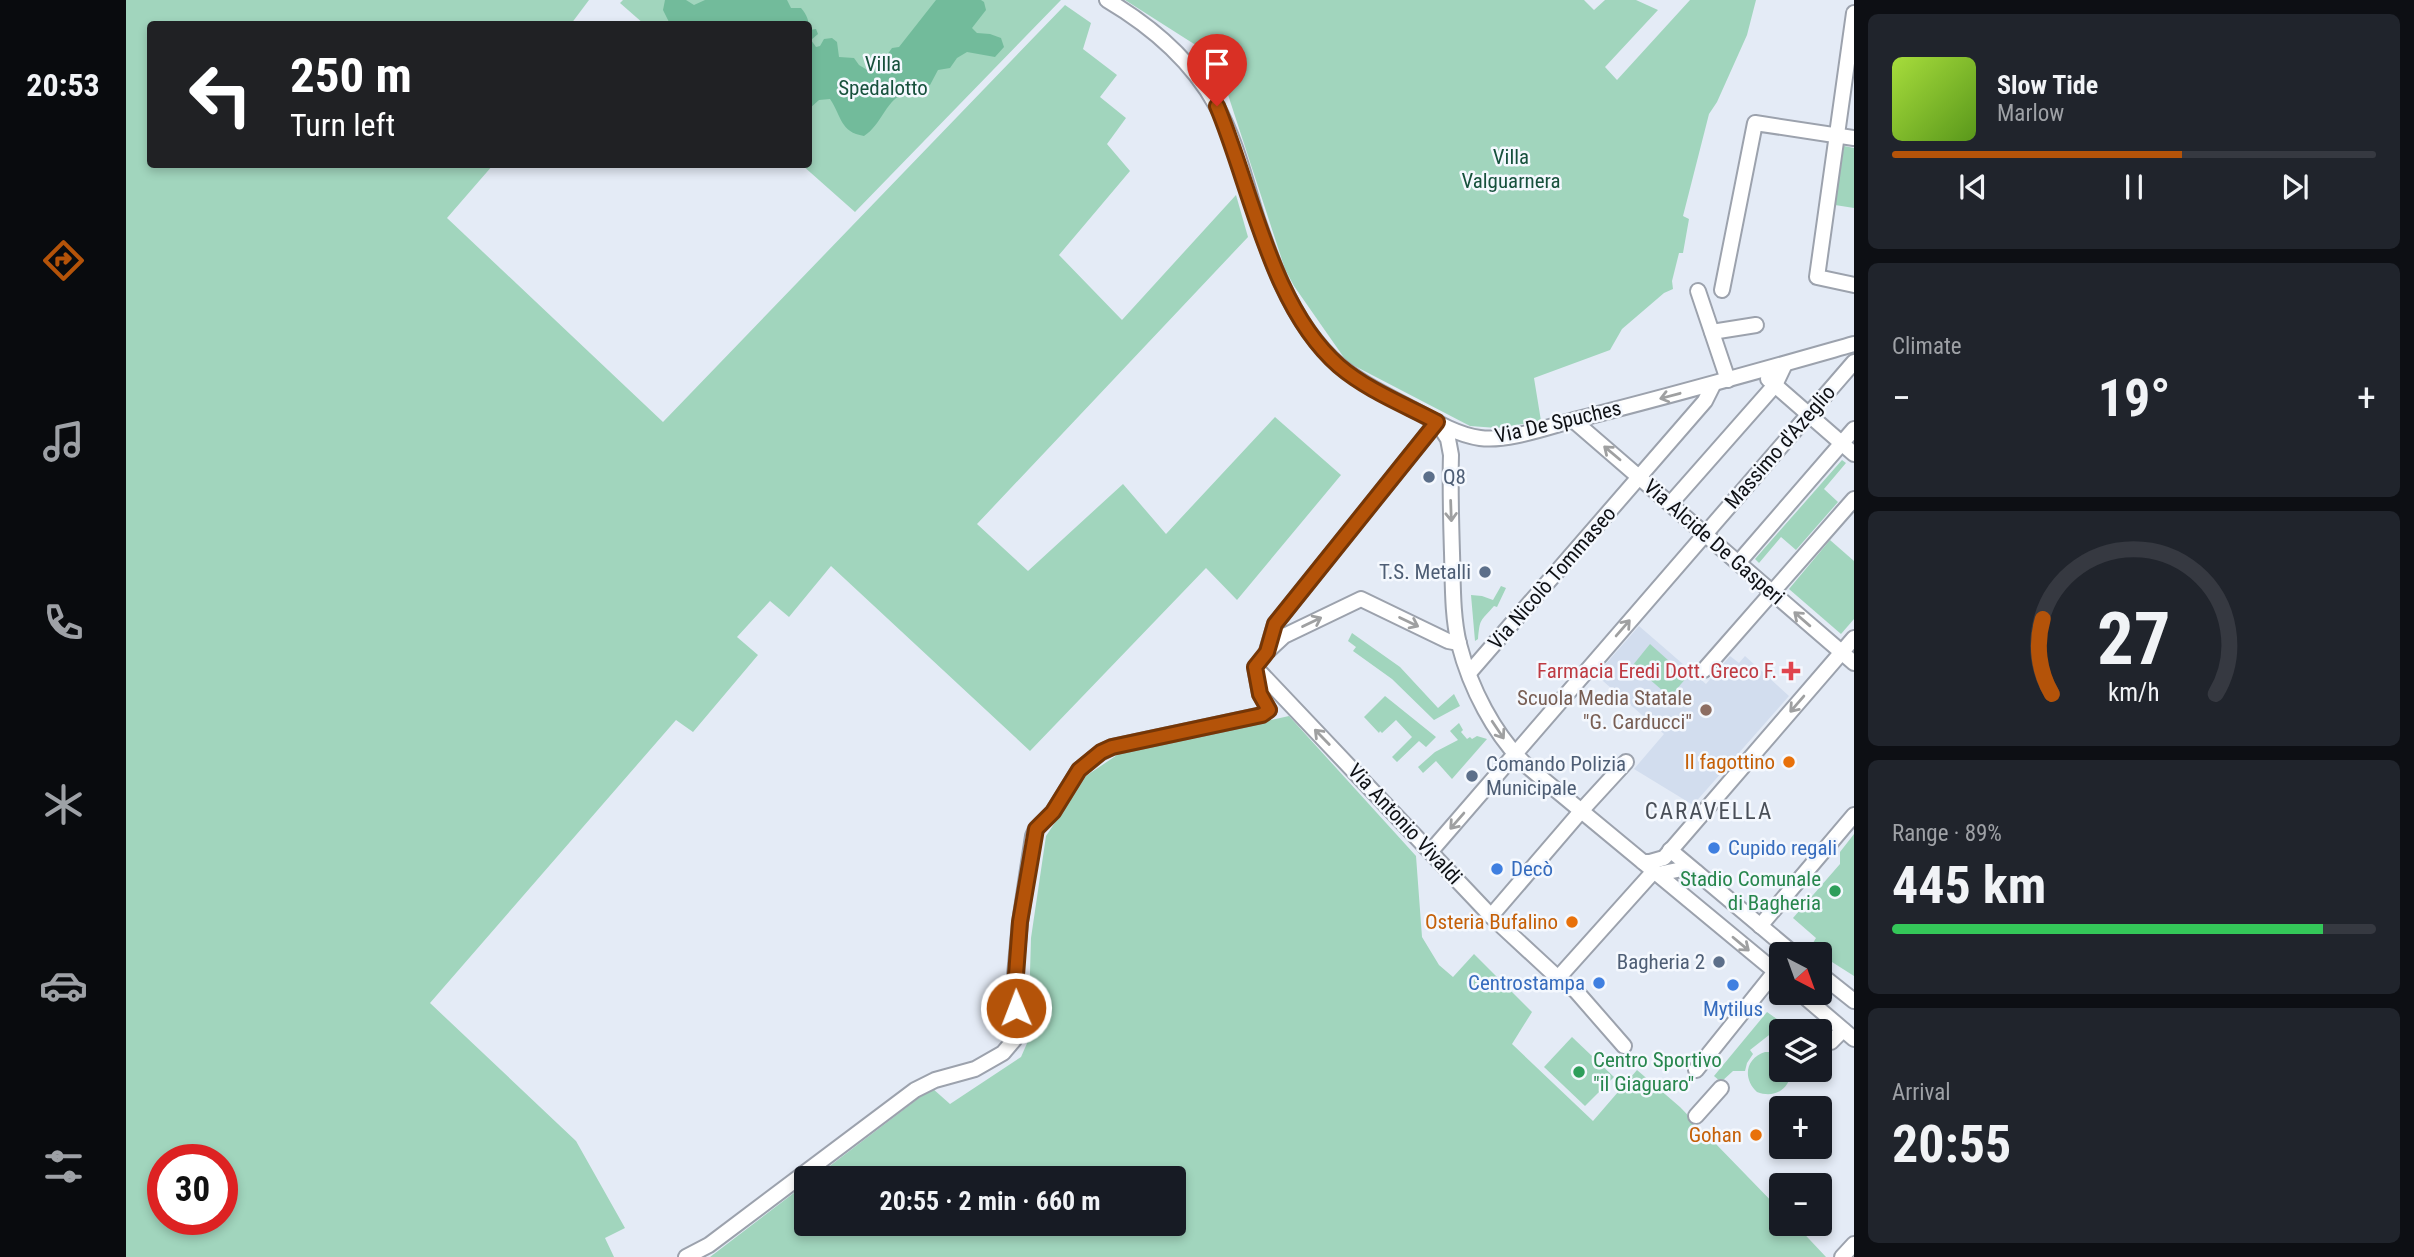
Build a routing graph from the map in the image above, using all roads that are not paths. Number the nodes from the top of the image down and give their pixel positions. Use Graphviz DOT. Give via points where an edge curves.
graph roads {
  1 [pos="1107,0"];
  2 [pos="1854,13"];
  3 [pos="1837,135"];
  4 [pos="1854,138"];
  5 [pos="1854,285"];
  6 [pos="1698,290"];
  7 [pos="1721,290"];
  8 [pos="1756,325"];
  9 [pos="1712,331"];
  10 [pos="1854,344"];
  11 [pos="1854,362"];
  12 [pos="1785,364"];
  13 [pos="1757,372"];
  14 [pos="1728,380"];
  15 [pos="1713,385"];
  16 [pos="1775,385"];
  17 [pos="1808,414"];
  18 [pos="1574,421"];
  19 [pos="1437,422"];
  20 [pos="1854,429"];
  21 [pos="1478,438"];
  22 [pos="1842,443"];
  23 [pos="1854,454"];
  24 [pos="1451,455"];
  25 [pos="1640,477"];
  26 [pos="1854,499"];
  27 [pos="1671,503"];
  28 [pos="1704,533"];
  29 [pos="1738,563"];
  30 [pos="1772,592"];
  31 [pos="1854,638"];
  32 [pos="1459,643"];
  33 [pos="1267,652"];
  34 [pos="1841,653"];
  35 [pos="1854,663"];
  36 [pos="1255,667"];
  37 [pos="1704,670"];
  38 [pos="1469,673"];
  39 [pos="1514,754"];
  40 [pos="1626,762"];
  41 [pos="1582,810"];
  42 [pos="1854,815"];
  43 [pos="1670,850"];
  44 [pos="1431,851"];
  45 [pos="1652,869"];
  46 [pos="1696,872"];
  47 [pos="1491,916"];
  48 [pos="1760,926"];
  49 [pos="1771,942"];
  50 [pos="1769,951"];
  51 [pos="1558,978"];
  52 [pos="1769,981"];
  53 [pos="1832,984"];
  54 [pos="1854,1001"];
  55 [pos="1814,1005"];
  56 [pos="1848,1035"];
  57 [pos="1624,1046"];
  58 [pos="1696,1070"];
  59 [pos="1721,1088"];
  60 [pos="1696,1116"];
  61 [pos="1854,1244"];
  62 [pos="686,1257"];
  63 [pos="1842,1257"];
  1 -- 19 [label="street, Via De Spuches" via="1149,28 1203,83 1233,144 1270,257 1292,306 1322,349 1385,395"];
  2 -- 3 [label="street"];
  3 -- 4 [label="street"];
  3 -- 5 [label="street" via="1817,277"];
  3 -- 7 [label="street" via="1755,123"];
  6 -- 9 [label="street"];
  8 -- 9 [label="street"];
  9 -- 14 [label="street"];
  10 -- 12 [label="street, Via De Spuches"];
  11 -- 17 [label="street, Massimo d'Azeglio"];
  12 -- 13 [label="street, Via De Spuches"];
  12 -- 16 [label="street"];
  13 -- 14 [label="street, Via De Spuches"];
  13 -- 16 [label="street"];
  14 -- 15 [label="street, Via De Spuches"];
  15 -- 18 [label="street, Via De Spuches, one-way"];
  15 -- 25 [label="street, Via Nicolò Tommaseo" via="1705,401"];
  16 -- 17 [label="street"];
  16 -- 27 [label="street"];
  17 -- 22 [label="street"];
  17 -- 28 [label="street, Massimo d'Azeglio"];
  18 -- 21 [label="street, Via De Spuches"];
  25 -- 18 [label="street, Via Alcide De Gasperi, one-way"];
  19 -- 21 [label="street, Via De Spuches"];
  19 -- 24 [label="street"];
  19 -- 33 [label="street" via="1275,624"];
  20 -- 22 [label="street"];
  21 -- 24 [label="street" via="1464,442"];
  22 -- 23 [label="street"];
  22 -- 29 [label="street"];
  24 -- 32 [label="street, one-way" via="1453,593"];
  25 -- 27 [label="street, Via Alcide De Gasperi"];
  25 -- 38 [label="street, Via Nicolò Tommaseo"];
  26 -- 30 [label="street"];
  27 -- 28 [label="street, Via Alcide De Gasperi"];
  28 -- 29 [label="street, Via Alcide De Gasperi"];
  39 -- 28 [label="street, Massimo d'Azeglio, one-way"];
  29 -- 30 [label="street, Via Alcide De Gasperi"];
  34 -- 30 [label="street, Via Alcide De Gasperi, one-way"];
  30 -- 37 [label="street"];
  31 -- 34 [label="street"];
  33 -- 32 [label="street, one-way" via="1284,636 1361,599"];
  32 -- 38 [label="street"];
  33 -- 36 [label="street"];
  34 -- 35 [label="street, Via Alcide De Gasperi"];
  34 -- 43 [label="street, one-way"];
  44 -- 36 [label="street, Via Antonio Vivaldi, one-way"];
  36 -- 62 [label="street" via="1260,694 1269,710 1101,752 1079,770 1053,812 1036,829 1020,922 1017,1030 1010,1046 975,1069 915,1090 709,1245"];
  38 -- 39 [label="street, one-way" via="1487,713"];
  39 -- 41 [label="street"];
  39 -- 44 [label="street, Massimo d'Azeglio, one-way"];
  40 -- 41 [label="street"];
  41 -- 45 [label="street"];
  41 -- 47 [label="street"];
  42 -- 48 [label="street"];
  43 -- 45 [label="street"];
  43 -- 46 [label="street"];
  44 -- 47 [label="street, Via Antonio Vivaldi"];
  45 -- 46 [label="street"];
  45 -- 50 [label="street, one-way"];
  45 -- 51 [label="street"];
  46 -- 48 [label="street"];
  47 -- 51 [label="street, Via Antonio Vivaldi"];
  48 -- 49 [label="street"];
  51 -- 57 [label="street, Via Antonio Vivaldi" via="1576,991"];
  52 -- 58 [label="street"];
  53 -- 54 [label="street"];
  55 -- 56 [label="street"];
  59 -- 60 [label="street"];
  61 -- 63 [label="street"];
}
